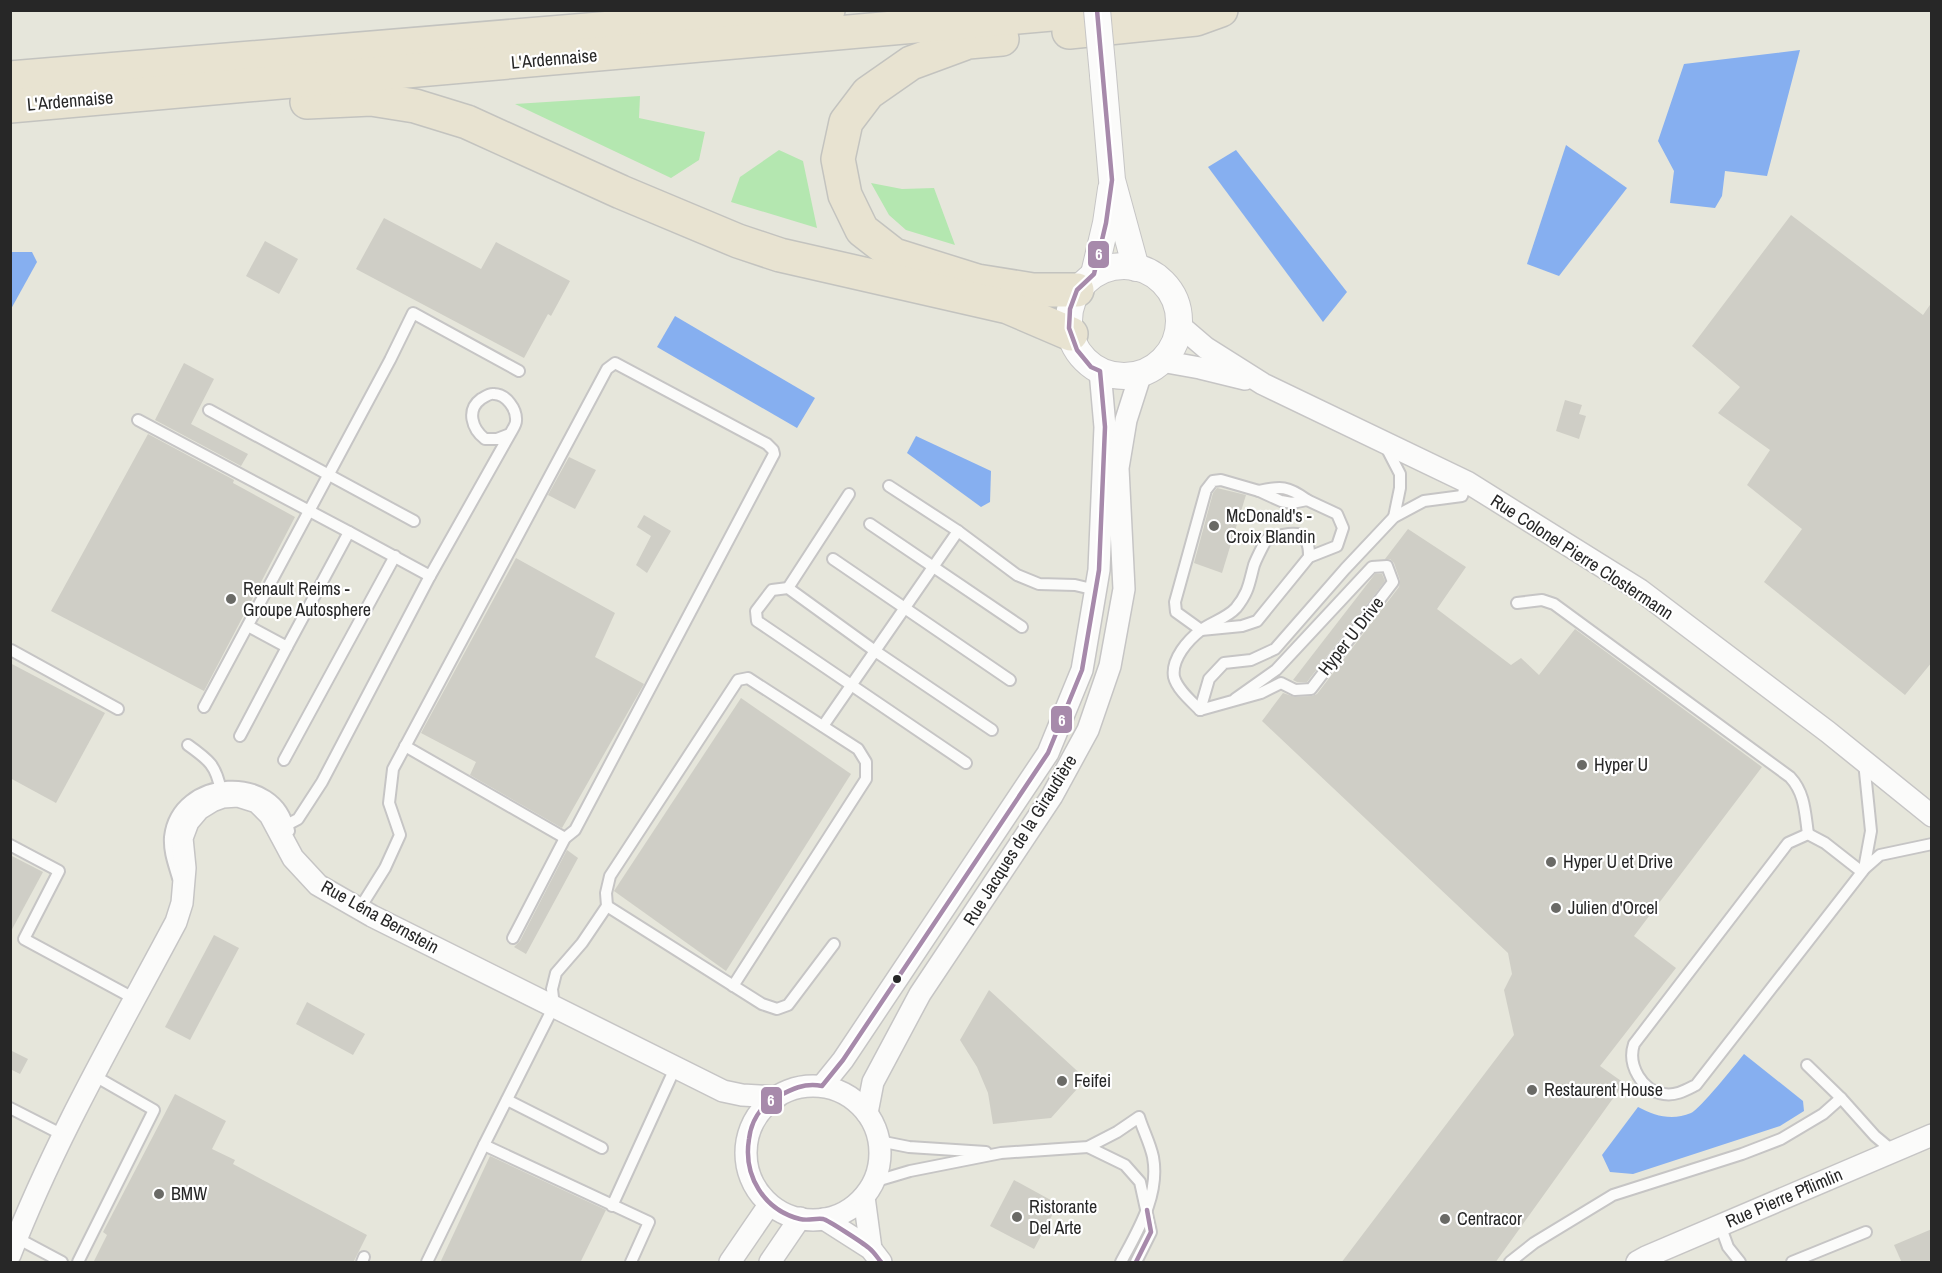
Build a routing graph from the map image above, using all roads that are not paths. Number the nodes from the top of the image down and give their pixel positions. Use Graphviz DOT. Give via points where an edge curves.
graph roads {
  1 [pos="828,10"];
  2 [pos="1097,10"];
  3 [pos="1221,10"];
  4 [pos="10,78"];
  5 [pos="101,99"];
  6 [pos="10,106"];
  7 [pos="1112,180"];
  8 [pos="1136,268"];
  9 [pos="1086,282"];
  10 [pos="1178,324"];
  11 [pos="1071,334"];
  12 [pos="1151,367"];
  13 [pos="519,371"];
  14 [pos="1100,371"];
  15 [pos="1263,384"];
  16 [pos="209,410"];
  17 [pos="138,420"];
  18 [pos="510,434"];
  19 [pos="1382,440"];
  20 [pos="329,475"];
  21 [pos="1467,482"];
  22 [pos="889,486"];
  23 [pos="849,494"];
  24 [pos="310,510"];
  25 [pos="1394,517"];
  26 [pos="414,522"];
  27 [pos="870,524"];
  28 [pos="958,531"];
  29 [pos="349,532"];
  30 [pos="395,556"];
  31 [pos="1309,557"];
  32 [pos="833,559"];
  33 [pos="933,567"];
  34 [pos="430,576"];
  35 [pos="788,588"];
  36 [pos="1096,590"];
  37 [pos="1517,603"];
  38 [pos="905,608"];
  39 [pos="248,626"];
  40 [pos="1023,627"];
  41 [pos="1201,630"];
  42 [pos="287,647"];
  43 [pos="11,650"];
  44 [pos="875,651"];
  45 [pos="1010,680"];
  46 [pos="851,686"];
  47 [pos="1235,699"];
  48 [pos="204,707"];
  49 [pos="118,708"];
  50 [pos="1200,710"];
  51 [pos="823,726"];
  52 [pos="992,730"];
  53 [pos="240,736"];
  54 [pos="188,745"];
  55 [pos="405,746"];
  56 [pos="284,760"];
  57 [pos="1864,762"];
  58 [pos="966,763"];
  59 [pos="221,791"];
  60 [pos="1932,816"];
  61 [pos="284,827"];
  62 [pos="1808,834"];
  63 [pos="565,838"];
  64 [pos="1932,844"];
  65 [pos="10,845"];
  66 [pos="1863,870"];
  67 [pos="607,906"];
  68 [pos="360,908"];
  69 [pos="513,938"];
  70 [pos="834,944"];
  71 [pos="733,986"];
  72 [pos="135,999"];
  73 [pos="554,1006"];
  74 [pos="1807,1065"];
  75 [pos="676,1066"];
  76 [pos="93,1075"];
  77 [pos="822,1086"];
  78 [pos="777,1097"];
  79 [pos="1841,1098"];
  80 [pos="507,1100"];
  81 [pos="10,1108"];
  82 [pos="867,1113"];
  83 [pos="63,1135"];
  84 [pos="1932,1135"];
  85 [pos="879,1141"];
  86 [pos="484,1145"];
  87 [pos="1088,1147"];
  88 [pos="602,1148"];
  89 [pos="1893,1152"];
  90 [pos="1001,1153"];
  91 [pos="869,1190"];
  92 [pos="769,1205"];
  93 [pos="612,1206"];
  94 [pos="1147,1210"];
  95 [pos="800,1218"];
  96 [pos="824,1219"];
  97 [pos="1720,1225"];
  98 [pos="1866,1232"];
  99 [pos="14,1247"];
  100 [pos="876,1256"];
  101 [pos="1644,1261"];
  102 [pos="62,1263"];
  103 [pos="78,1263"];
  104 [pos="427,1263"];
  105 [pos="631,1263"];
  106 [pos="730,1263"];
  107 [pos="770,1263"];
  108 [pos="1121,1263"];
  109 [pos="1136,1263"];
  110 [pos="1510,1263"];
  111 [pos="1740,1263"];
  112 [pos="1792,1263"];
  1 -- 4 [label="highway, L'Ardennaise"];
  2 -- 5 [label="highway, L'Ardennaise"];
  2 -- 7 [label="street, bridge"];
  3 -- 9 [label="highway" via="1196,18 968,42 911,63 868,93 846,122 838,159 845,195 862,230 894,255 977,281 1033,290"];
  5 -- 6 [label="highway, L'Ardennaise"];
  5 -- 11 [label="highway" via="140,109 370,99 416,106 467,122 738,241 780,255 1008,307"];
  7 -- 8 [label="street"];
  7 -- 9 [label="street" via="1106,223"];
  8 -- 9 [label="street" via="1114,265"];
  8 -- 10 [label="street" via="1156,275 1170,292 1179,313"];
  9 -- 11 [label="street" via="1070,309"];
  10 -- 12 [label="street" via="1169,353"];
  10 -- 15 [label="street, Rue Colonel Pierre Clostermann" via="1206,348"];
  11 -- 14 [label="street" via="1077,350 1091,367"];
  12 -- 14 [label="street" via="1130,378"];
  12 -- 15 [label="street, Rue Colonel Pierre Clostermann" via="1200,368"];
  12 -- 82 [label="street, Rue Jacques de la Giraudière" via="1126,420 1118,468 1124,589 1110,666 1088,730 1052,796 920,994 873,1082"];
  13 -- 20 [label="lane" via="413,313"];
  14 -- 36 [label="street, Rue Jacques de la Giraudière" via="1105,427"];
  15 -- 19 [label="street, Rue Colonel Pierre Clostermann"];
  16 -- 20 [label="lane"];
  17 -- 24 [label="lane"];
  18 -- 18 [label="lane" via="516,422 514,408 505,398 495,393 476,403 471,418 477,433 485,439"];
  18 -- 34 [label="lane"];
  19 -- 21 [label="street, Rue Colonel Pierre Clostermann"];
  19 -- 25 [label="lane" via="1400,474"];
  20 -- 24 [label="lane"];
  20 -- 26 [label="lane"];
  21 -- 25 [label="lane" via="1462,496 1424,501"];
  21 -- 57 [label="street, Rue Colonel Pierre Clostermann" via="1640,590"];
  22 -- 28 [label="lane"];
  23 -- 35 [label="lane"];
  24 -- 29 [label="lane"];
  24 -- 39 [label="lane"];
  25 -- 50 [label="lane" via="1275,650 1251,660 1224,663 1209,679"];
  27 -- 33 [label="lane"];
  28 -- 33 [label="lane"];
  28 -- 36 [label="lane" via="1017,575 1039,584"];
  29 -- 30 [label="lane"];
  29 -- 42 [label="lane"];
  30 -- 34 [label="lane"];
  30 -- 56 [label="lane"];
  31 -- 41 [label="lane" via="1257,621"];
  31 -- 41 [label="lane" via="1309,544 1303,536 1290,532 1266,540 1254,564 1249,588 1237,606"];
  31 -- 41 [label="lane" via="1337,546 1343,528 1337,514 1307,500 1281,501 1259,491 1213,481 1206,490 1175,602 1176,612"];
  32 -- 38 [label="lane"];
  33 -- 38 [label="lane"];
  33 -- 40 [label="lane"];
  34 -- 61 [label="lane" via="322,782 298,819"];
  35 -- 44 [label="lane"];
  35 -- 46 [label="lane" via="772,590 756,610 757,621"];
  36 -- 77 [label="street, Rue Jacques de la Giraudière" via="1082,670 1048,753"];
  37 -- 62 [label="lane" via="1542,600 1554,604 1790,777 1803,798"];
  38 -- 44 [label="lane"];
  38 -- 45 [label="lane"];
  39 -- 42 [label="lane"];
  39 -- 48 [label="lane"];
  41 -- 50 [label="lane" via="1175,662 1174,676"];
  42 -- 53 [label="lane"];
  43 -- 49 [label="lane"];
  44 -- 46 [label="lane"];
  44 -- 52 [label="lane"];
  46 -- 51 [label="lane"];
  46 -- 58 [label="lane"];
  47 -- 47 [label="lane, Hyper U Drive" via="1281,683 1295,690 1311,688 1393,582 1387,566 1372,567 1276,670"];
  47 -- 50 [label="lane"];
  51 -- 67 [label="lane" via="748,678 738,680 610,876"];
  51 -- 71 [label="lane" via="858,749 866,762 866,779"];
  54 -- 59 [label="lane" via="210,760 219,776"];
  55 -- 63 [label="lane"];
  55 -- 63 [label="lane" via="607,369 615,363 767,444 774,454 575,830"];
  55 -- 68 [label="lane" via="393,769 389,803 400,835"];
  57 -- 60 [label="street, Rue Colonel Pierre Clostermann"];
  57 -- 66 [label="lane" via="1871,831"];
  59 -- 61 [label="street, Rue Léna Bernstein" via="257,802"];
  59 -- 72 [label="street" via="188,822 182,838 182,903"];
  61 -- 68 [label="street, Rue Léna Bernstein" via="293,858 318,885"];
  62 -- 66 [label="lane"];
  62 -- 66 [label="lane" via="1788,843 1634,1044 1634,1067 1653,1091 1666,1095 1682,1093 1696,1085"];
  63 -- 69 [label="lane"];
  64 -- 66 [label="lane" via="1880,855"];
  65 -- 72 [label="lane" via="59,870 24,939"];
  67 -- 71 [label="lane"];
  67 -- 73 [label="lane" via="556,973 552,989"];
  68 -- 73 [label="street, Rue Léna Bernstein"];
  70 -- 71 [label="lane" via="788,1005 777,1009 762,1004"];
  72 -- 76 [label="street"];
  73 -- 75 [label="street, Rue Léna Bernstein"];
  73 -- 80 [label="lane"];
  74 -- 79 [label="lane"];
  75 -- 78 [label="street, Rue Léna Bernstein" via="723,1091"];
  75 -- 93 [label="lane"];
  76 -- 83 [label="street"];
  76 -- 103 [label="lane" via="154,1110"];
  77 -- 78 [label="street" via="813,1083"];
  77 -- 82 [label="street" via="860,1102"];
  78 -- 92 [label="street" via="763,1106 750,1130 746,1158 752,1182"];
  79 -- 89 [label="lane"];
  79 -- 110 [label="lane" via="1782,1139 1613,1195 1534,1243"];
  80 -- 86 [label="lane"];
  80 -- 88 [label="lane"];
  81 -- 83 [label="lane"];
  82 -- 85 [label="street"];
  83 -- 99 [label="street"];
  84 -- 89 [label="street, Rue Pierre Pflimlin"];
  85 -- 90 [label="lane" via="909,1147"];
  85 -- 91 [label="street" via="882,1152"];
  86 -- 93 [label="lane"];
  86 -- 104 [label="lane"];
  87 -- 90 [label="lane"];
  87 -- 94 [label="lane" via="1125,1165 1140,1182"];
  87 -- 94 [label="lane" via="1139,1117 1155,1171"];
  89 -- 97 [label="street, Rue Pierre Pflimlin"];
  90 -- 91 [label="lane" via="910,1172"];
  91 -- 96 [label="street" via="842,1214"];
  91 -- 100 [label="street"];
  92 -- 95 [label="street"];
  92 -- 106 [label="street"];
  93 -- 105 [label="lane" via="649,1222"];
  94 -- 108 [label="lane"];
  94 -- 109 [label="lane" via="1151,1232"];
  95 -- 96 [label="street"];
  95 -- 107 [label="street"];
  96 -- 100 [label="street"];
  97 -- 101 [label="street, Rue Pierre Pflimlin"];
  97 -- 111 [label="lane" via="1728,1247"];
  98 -- 112 [label="lane"];
  99 -- 102 [label="lane"];
}
